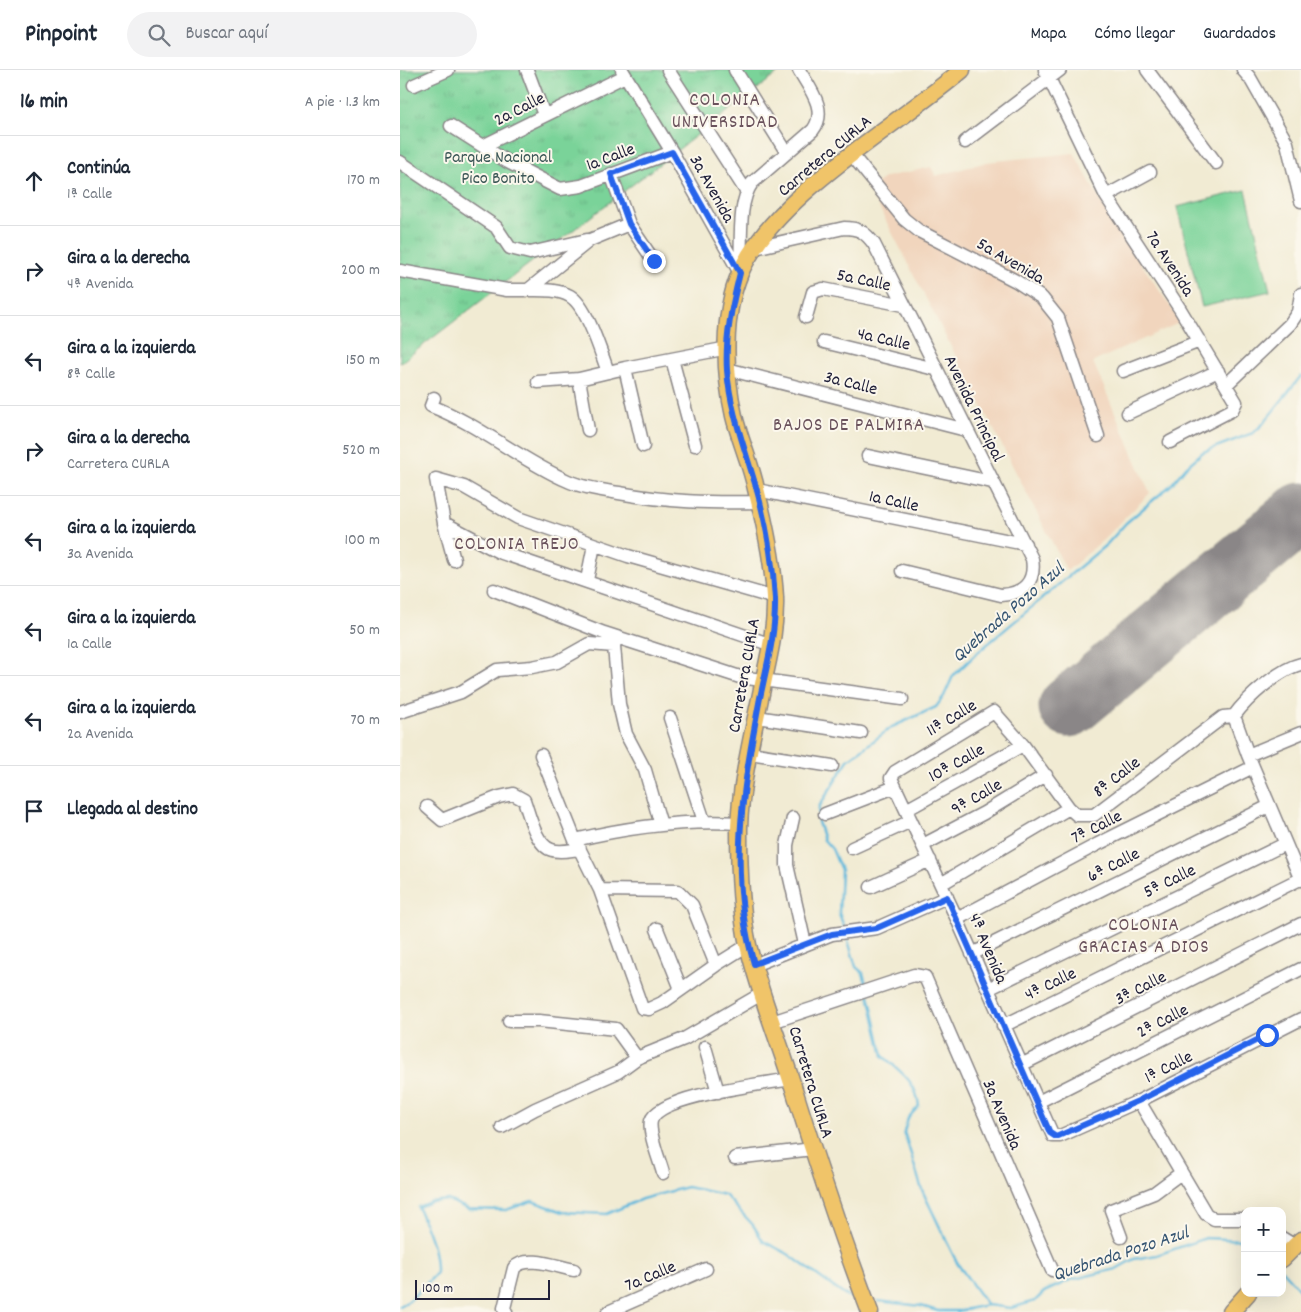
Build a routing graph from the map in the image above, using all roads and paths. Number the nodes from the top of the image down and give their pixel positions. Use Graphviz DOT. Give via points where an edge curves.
graph roads {
  1 [pos="448,70"];
  2 [pos="527,70"];
  3 [pos="668,70"];
  4 [pos="735,70"];
  5 [pos="800,70"];
  6 [pos="962,70"];
  7 [pos="1060,70"];
  8 [pos="1147,70"];
  9 [pos="1243,70"];
  10 [pos="623,73"];
  11 [pos="1047,74"];
  12 [pos="414,85"];
  13 [pos="544,115"];
  14 [pos="451,126"];
  15 [pos="965,142"];
  16 [pos="483,146"];
  17 [pos="672,152"];
  18 [pos="787,153"];
  19 [pos="852,154"];
  20 [pos="400,162"];
  21 [pos="1216,163"];
  22 [pos="1150,172"];
  23 [pos="611,174"];
  24 [pos="746,191"];
  25 [pos="1106,196"];
  26 [pos="1301,201"];
  27 [pos="629,224"];
  28 [pos="590,240"];
  29 [pos="756,248"];
  30 [pos="654,261"];
  31 [pos="400,271"];
  32 [pos="740,273"];
  33 [pos="528,290"];
  34 [pos="1301,294"];
  35 [pos="904,305"];
  36 [pos="806,317"];
  37 [pos="1200,341"];
  38 [pos="824,342"];
  39 [pos="728,348"];
  40 [pos="672,359"];
  41 [pos="625,368"];
  42 [pos="727,369"];
  43 [pos="936,369"];
  44 [pos="1123,371"];
  45 [pos="1218,371"];
  46 [pos="608,372"];
  47 [pos="579,379"];
  48 [pos="538,382"];
  49 [pos="1226,385"];
  50 [pos="434,398"];
  51 [pos="1128,413"];
  52 [pos="588,430"];
  53 [pos="966,430"];
  54 [pos="1098,436"];
  55 [pos="1170,442"];
  56 [pos="695,445"];
  57 [pos="644,446"];
  58 [pos="868,456"];
  59 [pos="992,482"];
  60 [pos="758,496"];
  61 [pos="444,524"];
  62 [pos="594,544"];
  63 [pos="1025,544"];
  64 [pos="454,560"];
  65 [pos="902,572"];
  66 [pos="587,580"];
  67 [pos="494,590"];
  68 [pos="775,598"];
  69 [pos="615,641"];
  70 [pos="772,644"];
  71 [pos="1301,664"];
  72 [pos="764,682"];
  73 [pos="902,699"];
  74 [pos="400,712"];
  75 [pos="1234,716"];
  76 [pos="757,717"];
  77 [pos="670,718"];
  78 [pos="861,733"];
  79 [pos="1301,733"];
  80 [pos="1023,744"];
  81 [pos="750,753"];
  82 [pos="541,755"];
  83 [pos="1251,761"];
  84 [pos="832,766"];
  85 [pos="1046,775"];
  86 [pos="893,783"];
  87 [pos="1269,806"];
  88 [pos="427,807"];
  89 [pos="1069,808"];
  90 [pos="825,814"];
  91 [pos="909,815"];
  92 [pos="793,818"];
  93 [pos="704,822"];
  94 [pos="739,823"];
  95 [pos="661,825"];
  96 [pos="578,844"];
  97 [pos="1285,844"];
  98 [pos="923,845"];
  99 [pos="852,848"];
  100 [pos="930,860"];
  101 [pos="1301,880"];
  102 [pos="941,884"];
  103 [pos="871,887"];
  104 [pos="600,890"];
  105 [pos="947,897"];
  106 [pos="958,919"];
  107 [pos="1301,924"];
  108 [pos="657,929"];
  109 [pos="805,944"];
  110 [pos="748,945"];
  111 [pos="972,954"];
  112 [pos="754,964"];
  113 [pos="716,965"];
  114 [pos="1301,969"];
  115 [pos="681,989"];
  116 [pos="988,989"];
  117 [pos="763,993"];
  118 [pos="1301,1019"];
  119 [pos="509,1021"];
  120 [pos="772,1022"];
  121 [pos="1003,1026"];
  122 [pos="705,1047"];
  123 [pos="637,1058"];
  124 [pos="1020,1065"];
  125 [pos="791,1079"];
  126 [pos="718,1092"];
  127 [pos="1138,1101"];
  128 [pos="1038,1102"];
  129 [pos="502,1127"];
  130 [pos="1050,1133"];
  131 [pos="812,1149"];
  132 [pos="735,1158"];
  133 [pos="663,1173"];
  134 [pos="1181,1173"];
  135 [pos="1241,1219"];
  136 [pos="1121,1237"];
  137 [pos="1293,1241"];
  138 [pos="1286,1253"];
  139 [pos="574,1270"];
  140 [pos="706,1270"];
  141 [pos="1052,1270"];
  142 [pos="1244,1297"];
  143 [pos="506,1312"];
  144 [pos="608,1312"];
  145 [pos="870,1312"];
  146 [pos="1231,1312"];
  1 -- 12 [label="street"];
  2 -- 13 [label="street"];
  3 -- 24 [label="street"];
  4 -- 18 [label="street"];
  5 -- 18 [label="street" via="819,109 819,122"];
  6 -- 19 [label="main road, Carretera CURLA"];
  7 -- 11 [label="street"];
  8 -- 21 [label="street"];
  9 -- 26 [label="street" via="1287,143"];
  10 -- 13 [label="street, 2a Calle"];
  10 -- 17 [label="street, 3a Avenida"];
  11 -- 15 [label="street"];
  11 -- 25 [label="street, 7a Avenida"];
  13 -- 16 [label="street, 2a Calle"];
  14 -- 16 [label="street"];
  16 -- 23 [label="street, 1a Calle" via="560,189 582,186"];
  17 -- 23 [label="street, 1a Calle"];
  17 -- 32 [label="street, 3a Avenida"];
  18 -- 24 [label="street" via="752,182"];
  19 -- 29 [label="main road, Carretera CURLA" via="804,193 766,232"];
  19 -- 54 [label="street, 5a Avenida" via="904,219 919,231 1042,298 1058,318"];
  20 -- 28 [label="street" via="496,227 510,248 530,253"];
  22 -- 25 [label="street"];
  23 -- 27 [label="street"];
  24 -- 32 [label="street"];
  25 -- 37 [label="street, 7a Avenida"];
  27 -- 28 [label="street"];
  27 -- 30 [label="street"];
  28 -- 33 [label="street"];
  29 -- 32 [label="main road, Carretera CURLA"];
  29 -- 35 [label="street, Avenida Principal" via="856,228 874,244"];
  31 -- 33 [label="street" via="507,290"];
  32 -- 39 [label="main road, Carretera CURLA" via="730,312"];
  33 -- 46 [label="street" via="561,293 579,305"];
  34 -- 49 [label="street" via="1298,312 1290,324"];
  35 -- 36 [label="street, 5a Calle" via="823,288 814,292"];
  35 -- 43 [label="street, Avenida Principal"];
  37 -- 44 [label="street"];
  37 -- 45 [label="street, 7a Avenida"];
  38 -- 43 [label="street, 4a Calle"];
  39 -- 40 [label="street"];
  39 -- 42 [label="main road, Carretera CURLA"];
  40 -- 41 [label="street"];
  40 -- 56 [label="street"];
  41 -- 46 [label="street"];
  41 -- 57 [label="street"];
  42 -- 53 [label="street, 3a Calle"];
  42 -- 60 [label="main road, Carretera CURLA" via="734,415"];
  43 -- 53 [label="street, Avenida Principal"];
  45 -- 49 [label="street, 7a Avenida"];
  45 -- 51 [label="street"];
  46 -- 47 [label="street"];
  47 -- 48 [label="street"];
  47 -- 52 [label="street"];
  49 -- 55 [label="street, 7a Avenida" via="1236,402 1232,410"];
  50 -- 60 [label="street, 1a Calle" via="431,406 459,417 521,456 569,481 601,490 697,504"];
  53 -- 59 [label="street, Avenida Principal"];
  58 -- 59 [label="street"];
  59 -- 63 [label="street, Avenida Principal"];
  60 -- 63 [label="street, 1a Calle"];
  60 -- 68 [label="main road, Carretera CURLA"];
  61 -- 62 [label="street" via="436,479 464,487 518,518"];
  61 -- 64 [label="street"];
  61 -- 66 [label="street" via="499,552"];
  62 -- 66 [label="street"];
  62 -- 68 [label="street"];
  63 -- 65 [label="street, Avenida Principal" via="1032,559 1033,576 1023,590 1012,595 989,593"];
  66 -- 70 [label="street"];
  67 -- 69 [label="street"];
  68 -- 70 [label="main road, Carretera CURLA"];
  69 -- 72 [label="street"];
  69 -- 74 [label="street" via="589,644 558,662 497,670 461,692"];
  69 -- 95 [label="street" via="619,704 626,734 645,770"];
  70 -- 72 [label="main road, Carretera CURLA"];
  71 -- 75 [label="street, 8ª Calle" via="1272,680 1246,701"];
  72 -- 73 [label="street"];
  72 -- 76 [label="main road, Carretera CURLA"];
  75 -- 83 [label="street"];
  75 -- 89 [label="street, 8ª Calle" via="1222,717 1094,815 1084,817"];
  76 -- 78 [label="street"];
  76 -- 81 [label="main road, Carretera CURLA"];
  77 -- 93 [label="street"];
  79 -- 83 [label="street, 7ª Calle"];
  80 -- 85 [label="street"];
  80 -- 86 [label="street, 11ª Calle" via="993,712 895,772"];
  80 -- 91 [label="street, 10ª Calle"];
  81 -- 84 [label="street"];
  81 -- 94 [label="main road, Carretera CURLA"];
  82 -- 96 [label="street"];
  83 -- 87 [label="street"];
  83 -- 106 [label="street, 7ª Calle"];
  85 -- 89 [label="street"];
  85 -- 98 [label="street, 9ª Calle"];
  86 -- 90 [label="street"];
  86 -- 91 [label="street, 4ª Avenida"];
  87 -- 97 [label="street"];
  87 -- 111 [label="street, 6ª Calle"];
  88 -- 96 [label="street" via="442,820 513,794 524,800 545,847 558,851"];
  89 -- 102 [label="street"];
  91 -- 98 [label="street, 4ª Avenida"];
  91 -- 99 [label="street, 10ª Calle"];
  92 -- 109 [label="street" via="787,845 787,865"];
  93 -- 94 [label="street"];
  93 -- 95 [label="street"];
  94 -- 110 [label="main road, Carretera CURLA" via="742,901"];
  95 -- 96 [label="street" via="620,829"];
  96 -- 104 [label="street"];
  97 -- 101 [label="street"];
  97 -- 116 [label="street, 5ª Calle"];
  98 -- 100 [label="street, 4ª Avenida"];
  100 -- 102 [label="street, 4ª Avenida"];
  100 -- 103 [label="street"];
  101 -- 121 [label="street, 4ª Calle"];
  102 -- 105 [label="street, 4ª Avenida"];
  104 -- 113 [label="street" via="678,891 692,905"];
  104 -- 115 [label="street" via="642,1008 649,1009 662,1003"];
  105 -- 106 [label="street, 4ª Avenida"];
  105 -- 109 [label="street" via="877,928 846,932"];
  106 -- 111 [label="street, 4ª Avenida"];
  107 -- 124 [label="street, 3ª Calle"];
  108 -- 115 [label="street"];
  109 -- 112 [label="street"];
  110 -- 112 [label="main road, Carretera CURLA"];
  110 -- 113 [label="street"];
  111 -- 116 [label="street, 4ª Avenida"];
  112 -- 117 [label="main road, Carretera CURLA"];
  113 -- 115 [label="street"];
  114 -- 128 [label="street, 2ª Calle"];
  116 -- 121 [label="street, 4ª Avenida"];
  117 -- 120 [label="main road, Carretera CURLA"];
  117 -- 123 [label="street" via="684,1039"];
  118 -- 127 [label="street, 1ª Calle"];
  119 -- 123 [label="street" via="616,1029"];
  120 -- 125 [label="main road, Carretera CURLA"];
  120 -- 141 [label="street, 3a Avenida" via="867,989 920,975 926,977"];
  121 -- 124 [label="street, 4ª Avenida"];
  122 -- 126 [label="street"];
  123 -- 129 [label="street" via="618,1072"];
  124 -- 128 [label="street, 4ª Avenida"];
  125 -- 126 [label="street"];
  125 -- 131 [label="main road, Carretera CURLA"];
  126 -- 133 [label="street" via="670,1104 654,1115 651,1130"];
  127 -- 130 [label="street, 1ª Calle" via="1060,1136"];
  127 -- 134 [label="street"];
  128 -- 130 [label="street, 4ª Avenida"];
  131 -- 132 [label="street"];
  131 -- 145 [label="main road, Carretera CURLA"];
  134 -- 135 [label="street" via="1210,1218"];
  134 -- 136 [label="street" via="1154,1193 1111,1210"];
  137 -- 138 [label="main road"];
  139 -- 143 [label="street" via="528,1261 517,1264 504,1308"];
  140 -- 144 [label="street, 7a Calle"];
  142 -- 146 [label="main road"];
}
